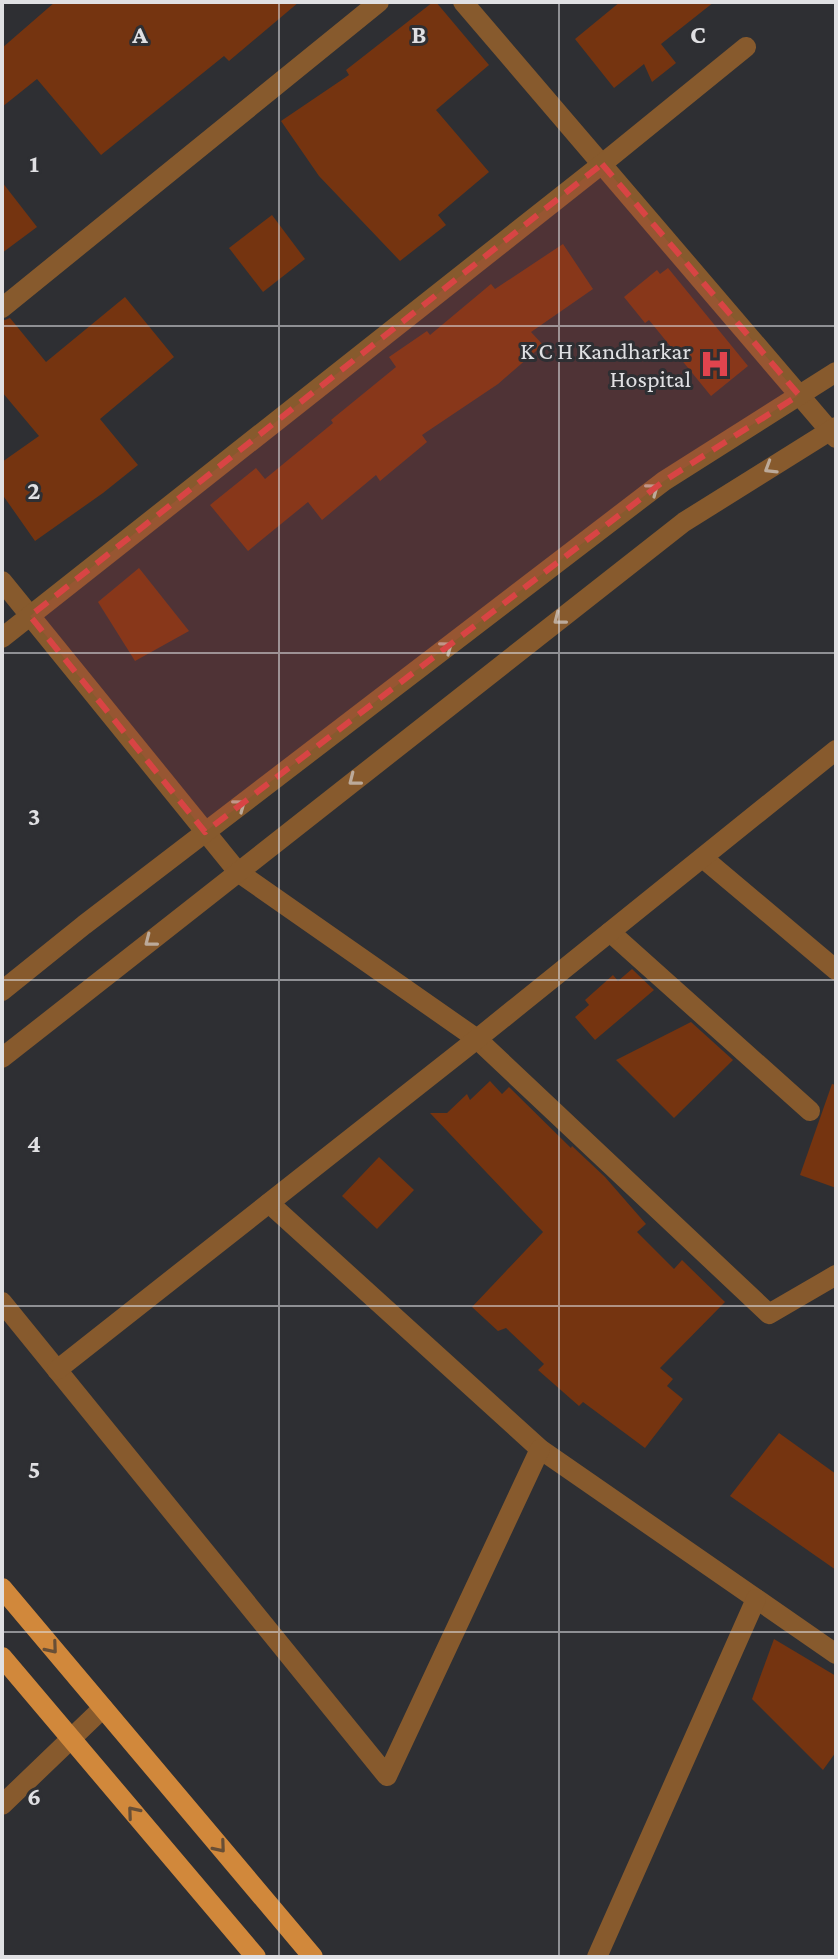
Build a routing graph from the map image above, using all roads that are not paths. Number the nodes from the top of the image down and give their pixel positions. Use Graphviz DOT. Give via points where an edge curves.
graph roads {
  1 [pos="379,2"];
  2 [pos="463,2"];
  3 [pos="746,47"];
  4 [pos="602,164"];
  5 [pos="2,308"];
  6 [pos="836,372"];
  7 [pos="799,395"];
  8 [pos="834,432"];
  9 [pos="2,581"];
  10 [pos="30,616"];
  11 [pos="2,638"];
  12 [pos="836,750"];
  13 [pos="205,832"];
  14 [pos="703,858"];
  15 [pos="238,872"];
  16 [pos="610,932"];
  17 [pos="836,970"];
  18 [pos="2,991"];
  19 [pos="477,1039"];
  20 [pos="2,1058"];
  21 [pos="810,1111"];
  22 [pos="269,1203"];
  23 [pos="836,1275"];
  24 [pos="2,1302"];
  25 [pos="57,1370"];
  26 [pos="540,1449"];
  27 [pos="2,1588"];
  28 [pos="756,1599"];
  29 [pos="833,1644"];
  30 [pos="2,1657"];
  31 [pos="103,1708"];
  32 [pos="70,1738"];
  33 [pos="2,1805"];
  34 [pos="256,1957"];
  35 [pos="313,1957"];
  36 [pos="597,1957"];
  1 -- 5 [label="street"];
  2 -- 4 [label="street"];
  3 -- 4 [label="street"];
  4 -- 7 [label="street"];
  4 -- 10 [label="street"];
  6 -- 7 [label="street"];
  7 -- 8 [label="street"];
  13 -- 7 [label="street, one-way" via="664,481"];
  8 -- 15 [label="street, one-way" via="684,522"];
  9 -- 10 [label="street"];
  10 -- 11 [label="street"];
  10 -- 13 [label="street"];
  12 -- 14 [label="street"];
  13 -- 15 [label="street"];
  13 -- 18 [label="street"];
  14 -- 16 [label="street"];
  14 -- 17 [label="street"];
  15 -- 19 [label="street"];
  15 -- 20 [label="street, one-way"];
  16 -- 19 [label="street"];
  16 -- 21 [label="street"];
  19 -- 22 [label="street"];
  19 -- 23 [label="street" via="769,1314"];
  22 -- 25 [label="street"];
  22 -- 26 [label="street"];
  24 -- 25 [label="street"];
  25 -- 26 [label="street" via="387,1776"];
  26 -- 28 [label="street"];
  27 -- 31 [label="main road, one-way"];
  28 -- 29 [label="street"];
  28 -- 36 [label="street"];
  30 -- 32 [label="main road"];
  31 -- 32 [label="street"];
  31 -- 35 [label="main road, one-way"];
  32 -- 33 [label="street"];
  34 -- 32 [label="main road, one-way"];
}
